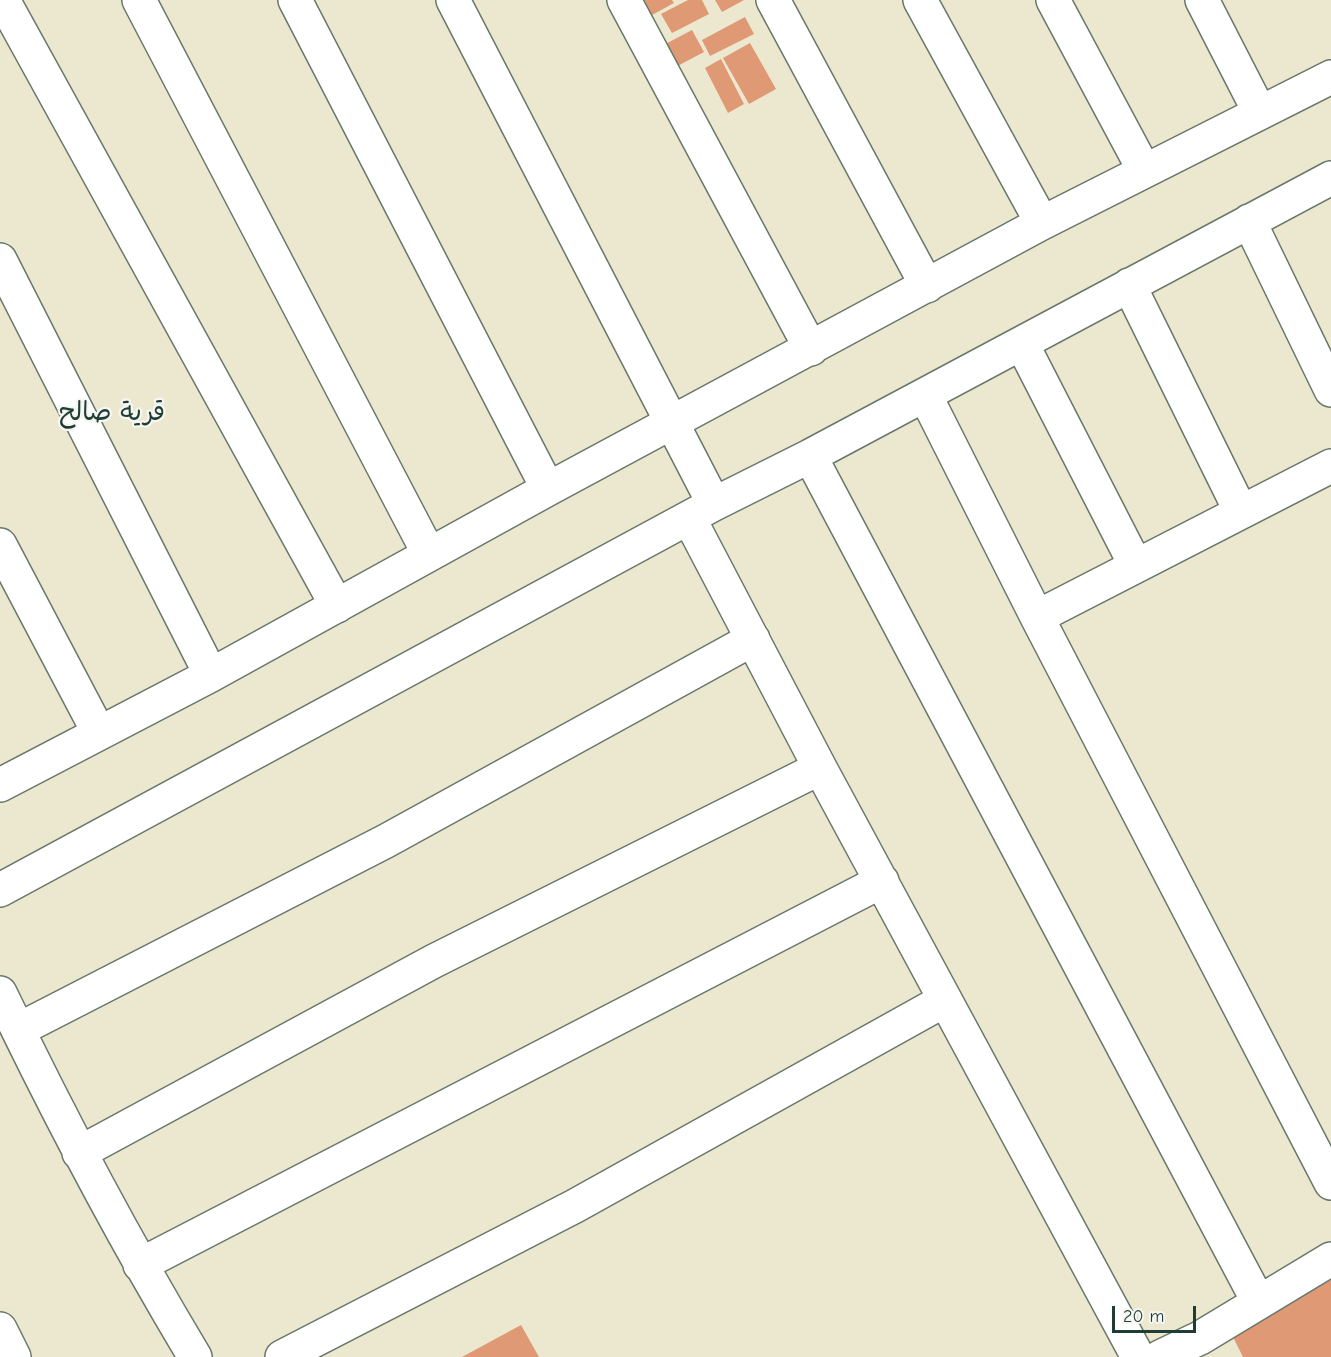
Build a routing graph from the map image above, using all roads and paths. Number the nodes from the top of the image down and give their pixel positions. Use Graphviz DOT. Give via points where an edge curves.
graph roads {
  1 [pos="139,0"];
  2 [pos="296,0"];
  3 [pos="453,0"];
  4 [pos="624,0"];
  5 [pos="773,0"];
  6 [pos="920,0"];
  7 [pos="1053,0"];
  8 [pos="1202,0"];
  9 [pos="3,1"];
  10 [pos="1331,77"];
  11 [pos="1259,111"];
  12 [pos="1144,170"];
  13 [pos="1331,178"];
  14 [pos="1249,220"];
  15 [pos="1042,223"];
  16 [pos="0,260"];
  17 [pos="1129,285"];
  18 [pos="927,286"];
  19 [pos="1022,344"];
  20 [pos="811,349"];
  21 [pos="1331,390"];
  22 [pos="925,395"];
  23 [pos="672,422"];
  24 [pos="810,456"];
  25 [pos="1331,466"];
  26 [pos="548,489"];
  27 [pos="701,511"];
  28 [pos="1241,512"];
  29 [pos="0,545"];
  30 [pos="429,554"];
  31 [pos="1136,567"];
  32 [pos="337,606"];
  33 [pos="1037,617"];
  34 [pos="753,639"];
  35 [pos="211,675"];
  36 [pos="99,733"];
  37 [pos="820,768"];
  38 [pos="0,785"];
  39 [pos="882,881"];
  40 [pos="0,890"];
  41 [pos="0,993"];
  42 [pos="945,1000"];
  43 [pos="18,1030"];
  44 [pos="79,1153"];
  45 [pos="1331,1183"];
  46 [pos="1331,1259"];
  47 [pos="140,1265"];
  48 [pos="1258,1301"];
  49 [pos="0,1329"];
  50 [pos="1206,1347"];
  51 [pos="14,1357"];
  52 [pos="195,1357"];
  53 [pos="282,1357"];
  54 [pos="1138,1357"];
  55 [pos="1160,1357"];
  1 -- 30 [label="street"];
  2 -- 26 [label="street"];
  3 -- 23 [label="street"];
  4 -- 20 [label="street"];
  5 -- 18 [label="street"];
  6 -- 15 [label="street"];
  7 -- 12 [label="street"];
  8 -- 11 [label="street"];
  9 -- 32 [label="street"];
  10 -- 11 [label="street"];
  11 -- 12 [label="street"];
  12 -- 15 [label="street"];
  13 -- 14 [label="street"];
  14 -- 17 [label="street"];
  14 -- 21 [label="street"];
  15 -- 18 [label="street"];
  16 -- 35 [label="street"];
  17 -- 19 [label="street"];
  17 -- 28 [label="street"];
  18 -- 20 [label="street"];
  19 -- 22 [label="street"];
  19 -- 31 [label="street"];
  20 -- 23 [label="street"];
  22 -- 24 [label="street"];
  22 -- 33 [label="street"];
  23 -- 26 [label="street"];
  23 -- 27 [label="street"];
  24 -- 27 [label="street"];
  24 -- 48 [label="street"];
  25 -- 28 [label="street"];
  26 -- 30 [label="street"];
  27 -- 34 [label="street"];
  27 -- 40 [label="street"];
  28 -- 31 [label="street"];
  29 -- 36 [label="street"];
  30 -- 32 [label="street"];
  31 -- 33 [label="street"];
  32 -- 35 [label="street"];
  33 -- 45 [label="street"];
  34 -- 37 [label="street"];
  34 -- 43 [label="street" via="386,842"];
  35 -- 36 [label="street"];
  36 -- 38 [label="street"];
  37 -- 39 [label="street"];
  37 -- 44 [label="street" via="434,961"];
  39 -- 42 [label="street"];
  39 -- 47 [label="street"];
  41 -- 43 [label="street"];
  42 -- 53 [label="street" via="585,1200"];
  42 -- 54 [label="street"];
  43 -- 44 [label="street"];
  44 -- 47 [label="street"];
  46 -- 48 [label="street"];
  47 -- 52 [label="street"];
  48 -- 50 [label="street"];
  49 -- 51 [label="street"];
  50 -- 55 [label="street"];
}
